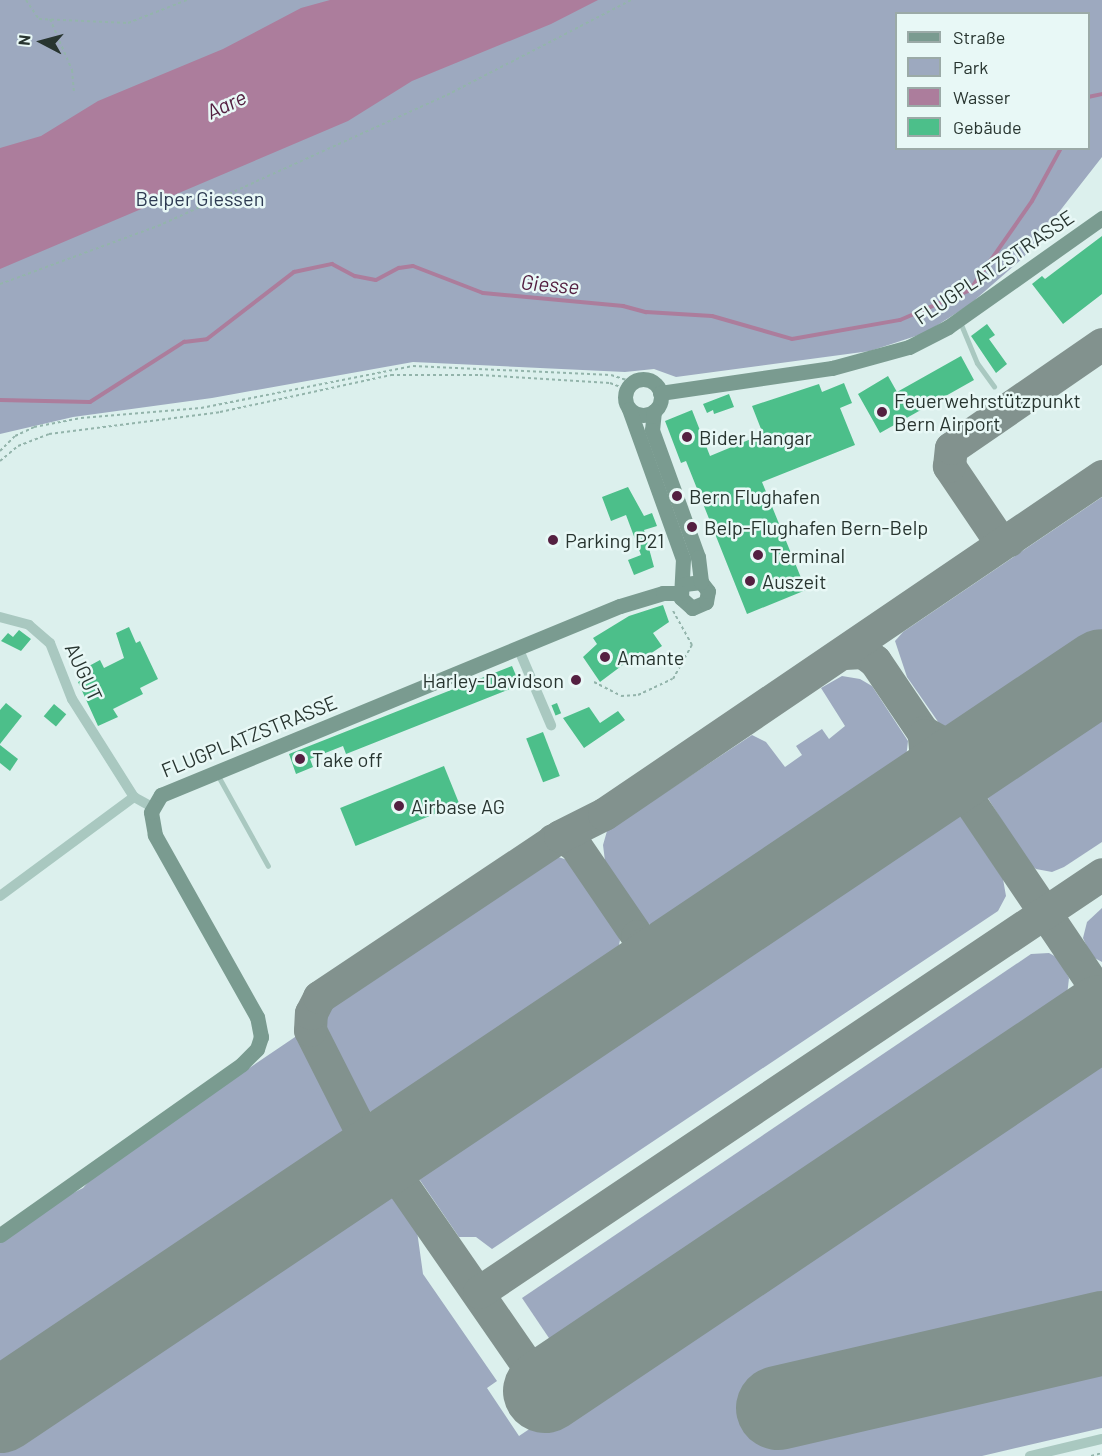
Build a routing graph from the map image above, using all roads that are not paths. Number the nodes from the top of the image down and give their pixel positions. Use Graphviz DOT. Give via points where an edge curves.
graph roads {
  1 [pos="1102,218"];
  2 [pos="958,319"];
  3 [pos="994,386"];
  4 [pos="660,393"];
  5 [pos="629,409"];
  6 [pos="654,411"];
  7 [pos="701,582"];
  8 [pos="682,589"];
  9 [pos="0,617"];
  10 [pos="519,650"];
  11 [pos="551,725"];
  12 [pos="215,770"];
  13 [pos="134,797"];
  14 [pos="152,807"];
  15 [pos="268,866"];
  16 [pos="0,896"];
  17 [pos="0,1235"];
  18 [pos="1102,1439"];
  19 [pos="1030,1456"];
  1 -- 2 [label="street, FLUGPLATZSTRASSE"];
  2 -- 3 [label="lane" via="977,363"];
  2 -- 4 [label="street, FLUGPLATZSTRASSE" via="924,341 854,364"];
  4 -- 5 [label="street" via="648,379 629,385 624,399"];
  4 -- 6 [label="street"];
  5 -- 6 [label="street" via="641,415"];
  5 -- 8 [label="street" via="683,559"];
  6 -- 7 [label="street" via="652,430 698,556"];
  7 -- 8 [label="street, FLUGPLATZSTRASSE"];
  7 -- 8 [label="street" via="708,591 702,606 687,606"];
  8 -- 10 [label="street, FLUGPLATZSTRASSE" via="663,592"];
  9 -- 13 [label="street, AUGUT" via="29,625 51,643 72,699"];
  10 -- 11 [label="street"];
  10 -- 12 [label="street, FLUGPLATZSTRASSE"];
  12 -- 14 [label="street, FLUGPLATZSTRASSE" via="167,790"];
  12 -- 15 [label="lane"];
  13 -- 14 [label="street"];
  13 -- 16 [label="street"];
  14 -- 17 [label="street, FLUGPLATZSTRASSE" via="159,844 257,1017 261,1037 257,1049 242,1064"];
  18 -- 19 [label="street"];
}
